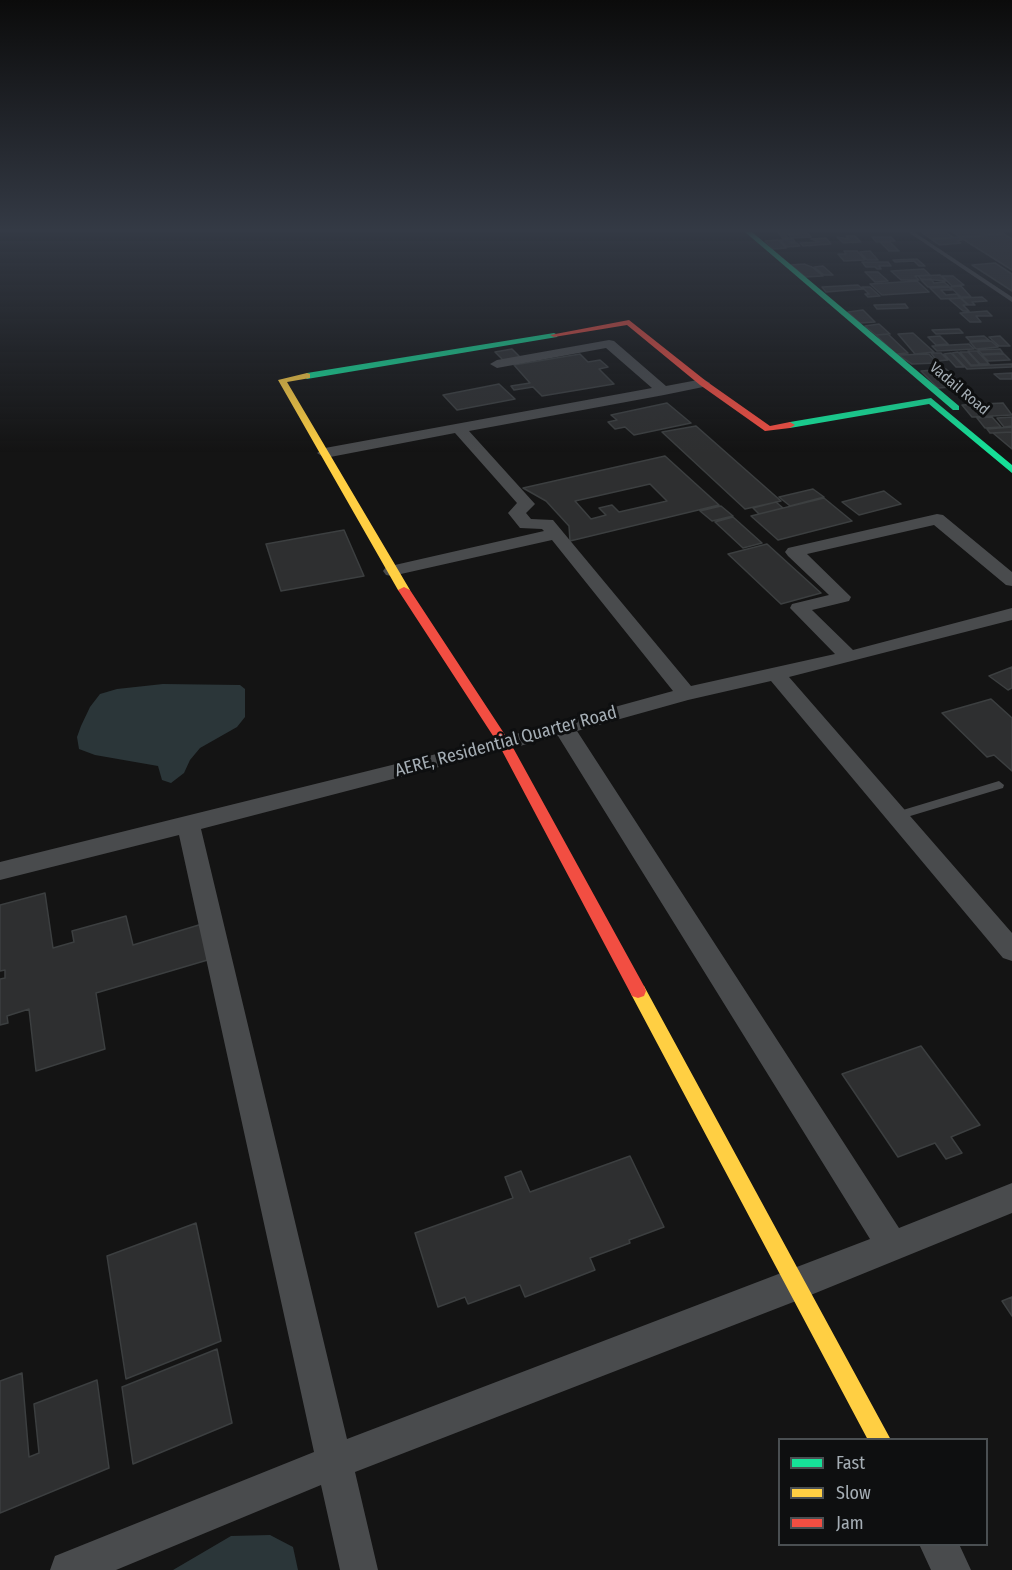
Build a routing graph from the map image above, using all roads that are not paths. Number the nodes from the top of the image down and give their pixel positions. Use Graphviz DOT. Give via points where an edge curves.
graph roads {
  1 [pos="835,305"];
  2 [pos="497,364"];
  3 [pos="704,383"];
  4 [pos="664,391"];
  5 [pos="459,429"];
  6 [pos="325,453"];
  7 [pos="1012,455"];
  8 [pos="1012,471"];
  9 [pos="551,529"];
  10 [pos="393,571"];
  11 [pos="1012,581"];
  12 [pos="1012,614"];
  13 [pos="849,657"];
  14 [pos="776,674"];
  15 [pos="686,694"];
  16 [pos="563,727"];
  17 [pos="505,744"];
  18 [pos="999,785"];
  19 [pos="897,816"];
  20 [pos="188,824"];
  21 [pos="0,871"];
  22 [pos="1012,951"];
  23 [pos="1012,1198"];
  24 [pos="892,1246"];
  25 [pos="796,1285"];
  26 [pos="879,1438"];
  27 [pos="336,1461"];
  28 [pos="939,1546"];
  29 [pos="69,1570"];
  30 [pos="359,1570"];
  31 [pos="952,1570"];
  1 -- 7 [label="street, Vadail Road"];
  2 -- 4 [label="street" via="609,344"];
  3 -- 4 [label="street"];
  3 -- 6 [label="street" via="629,322 282,380"];
  3 -- 8 [label="street" via="768,429 931,401"];
  4 -- 5 [label="street"];
  5 -- 6 [label="street"];
  5 -- 9 [label="street" via="527,504 516,513 526,524"];
  6 -- 10 [label="street"];
  9 -- 10 [label="street"];
  9 -- 15 [label="street"];
  10 -- 17 [label="street"];
  11 -- 13 [label="street" via="937,519 794,552 842,597 799,608"];
  12 -- 13 [label="street, AERE, Residential Quarter Road"];
  13 -- 14 [label="street, AERE, Residential Quarter Road"];
  14 -- 15 [label="street, AERE, Residential Quarter Road"];
  14 -- 19 [label="street"];
  15 -- 16 [label="street, AERE, Residential Quarter Road"];
  16 -- 17 [label="street, AERE, Residential Quarter Road"];
  16 -- 24 [label="street"];
  17 -- 20 [label="street, AERE, Residential Quarter Road"];
  17 -- 25 [label="street"];
  18 -- 19 [label="lane"];
  19 -- 22 [label="street"];
  20 -- 21 [label="street, AERE, Residential Quarter Road"];
  20 -- 27 [label="street"];
  23 -- 24 [label="street"];
  24 -- 25 [label="street"];
  25 -- 26 [label="street"];
  25 -- 27 [label="street"];
  27 -- 29 [label="street"];
  27 -- 30 [label="street"];
  28 -- 31 [label="street"];
}
